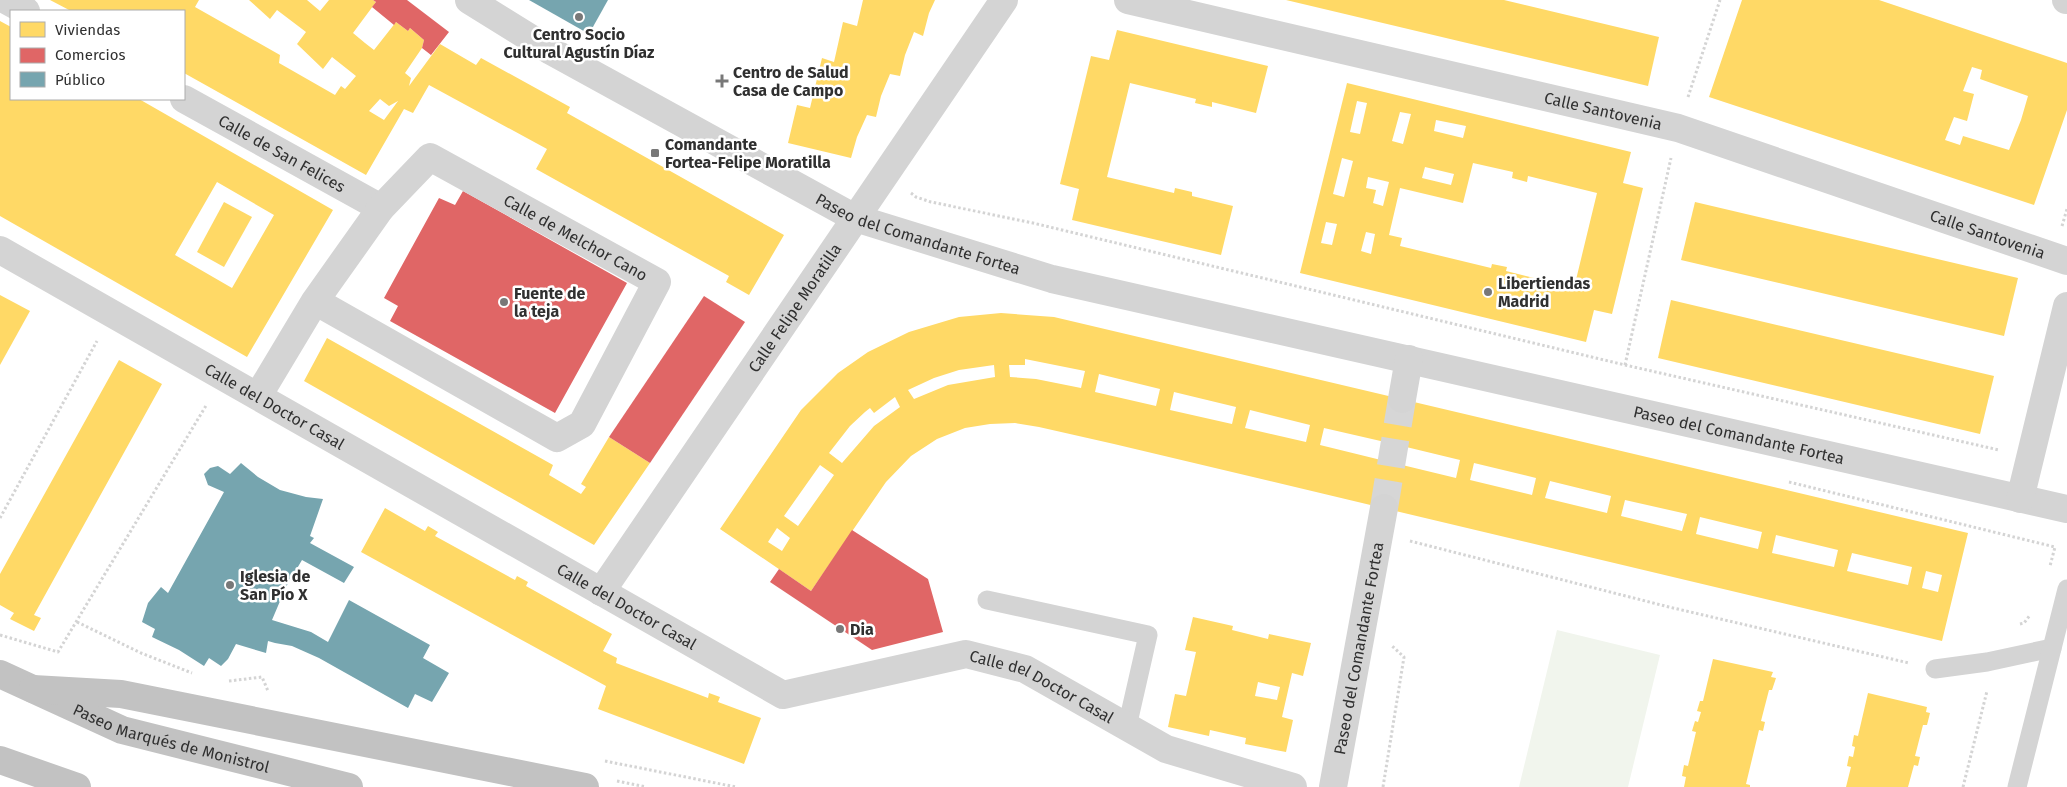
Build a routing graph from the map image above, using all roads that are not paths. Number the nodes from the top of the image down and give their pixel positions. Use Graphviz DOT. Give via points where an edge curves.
graph roads {
  1 [pos="6,0"];
  2 [pos="469,0"];
  3 [pos="1004,0"];
  4 [pos="1128,0"];
  5 [pos="24,10"];
  6 [pos="185,100"];
  7 [pos="381,208"];
  8 [pos="855,218"];
  9 [pos="0,250"];
  10 [pos="2067,261"];
  11 [pos="315,300"];
  12 [pos="2067,306"];
  13 [pos="1409,359"];
  14 [pos="258,396"];
  15 [pos="1402,399"];
  16 [pos="2020,499"];
  17 [pos="1384,508"];
  18 [pos="2067,509"];
  19 [pos="2067,589"];
  20 [pos="601,592"];
  21 [pos="987,600"];
  22 [pos="2052,648"];
  23 [pos="1935,669"];
  24 [pos="0,674"];
  25 [pos="33,689"];
  26 [pos="1127,727"];
  27 [pos="0,760"];
  28 [pos="77,787"];
  29 [pos="349,787"];
  30 [pos="585,787"];
  31 [pos="1293,787"];
  32 [pos="1333,787"];
  33 [pos="2017,787"];
  1 -- 5 [label="street"];
  2 -- 8 [label="street, Paseo del Comandante Fortea" via="551,51"];
  3 -- 8 [label="street, Calle Felipe Moratilla"];
  4 -- 10 [label="street, Calle Santovenia" via="1678,128"];
  6 -- 7 [label="street, Calle de San Felices"];
  7 -- 11 [label="street, Calle de Melchor Cano"];
  7 -- 11 [label="street, Calle de Melchor Cano" via="430,157 657,282 582,424 557,438"];
  8 -- 13 [label="street, Paseo del Comandante Fortea" via="1052,279"];
  8 -- 20 [label="street, Calle Felipe Moratilla"];
  9 -- 14 [label="street, Calle del Doctor Casal"];
  11 -- 14 [label="street, Calle de Melchor Cano"];
  12 -- 16 [label="street"];
  13 -- 15 [label="street"];
  13 -- 16 [label="street, Paseo del Comandante Fortea"];
  14 -- 20 [label="street, Calle del Doctor Casal"];
  16 -- 18 [label="street, Paseo del Comandante Fortea"];
  17 -- 32 [label="street, Paseo del Comandante Fortea"];
  19 -- 22 [label="lane"];
  20 -- 26 [label="street, Calle del Doctor Casal" via="783,695 966,654 1025,669"];
  21 -- 26 [label="lane" via="1148,635"];
  22 -- 23 [label="lane"];
  22 -- 33 [label="lane"];
  24 -- 25 [label="highway, Paseo Marqués de Monistrol"];
  25 -- 29 [label="highway, Paseo Marqués de Monistrol" via="122,730"];
  25 -- 30 [label="highway" via="120,694"];
  26 -- 31 [label="street, Calle del Doctor Casal" via="1166,749"];
  27 -- 28 [label="highway"];
}
